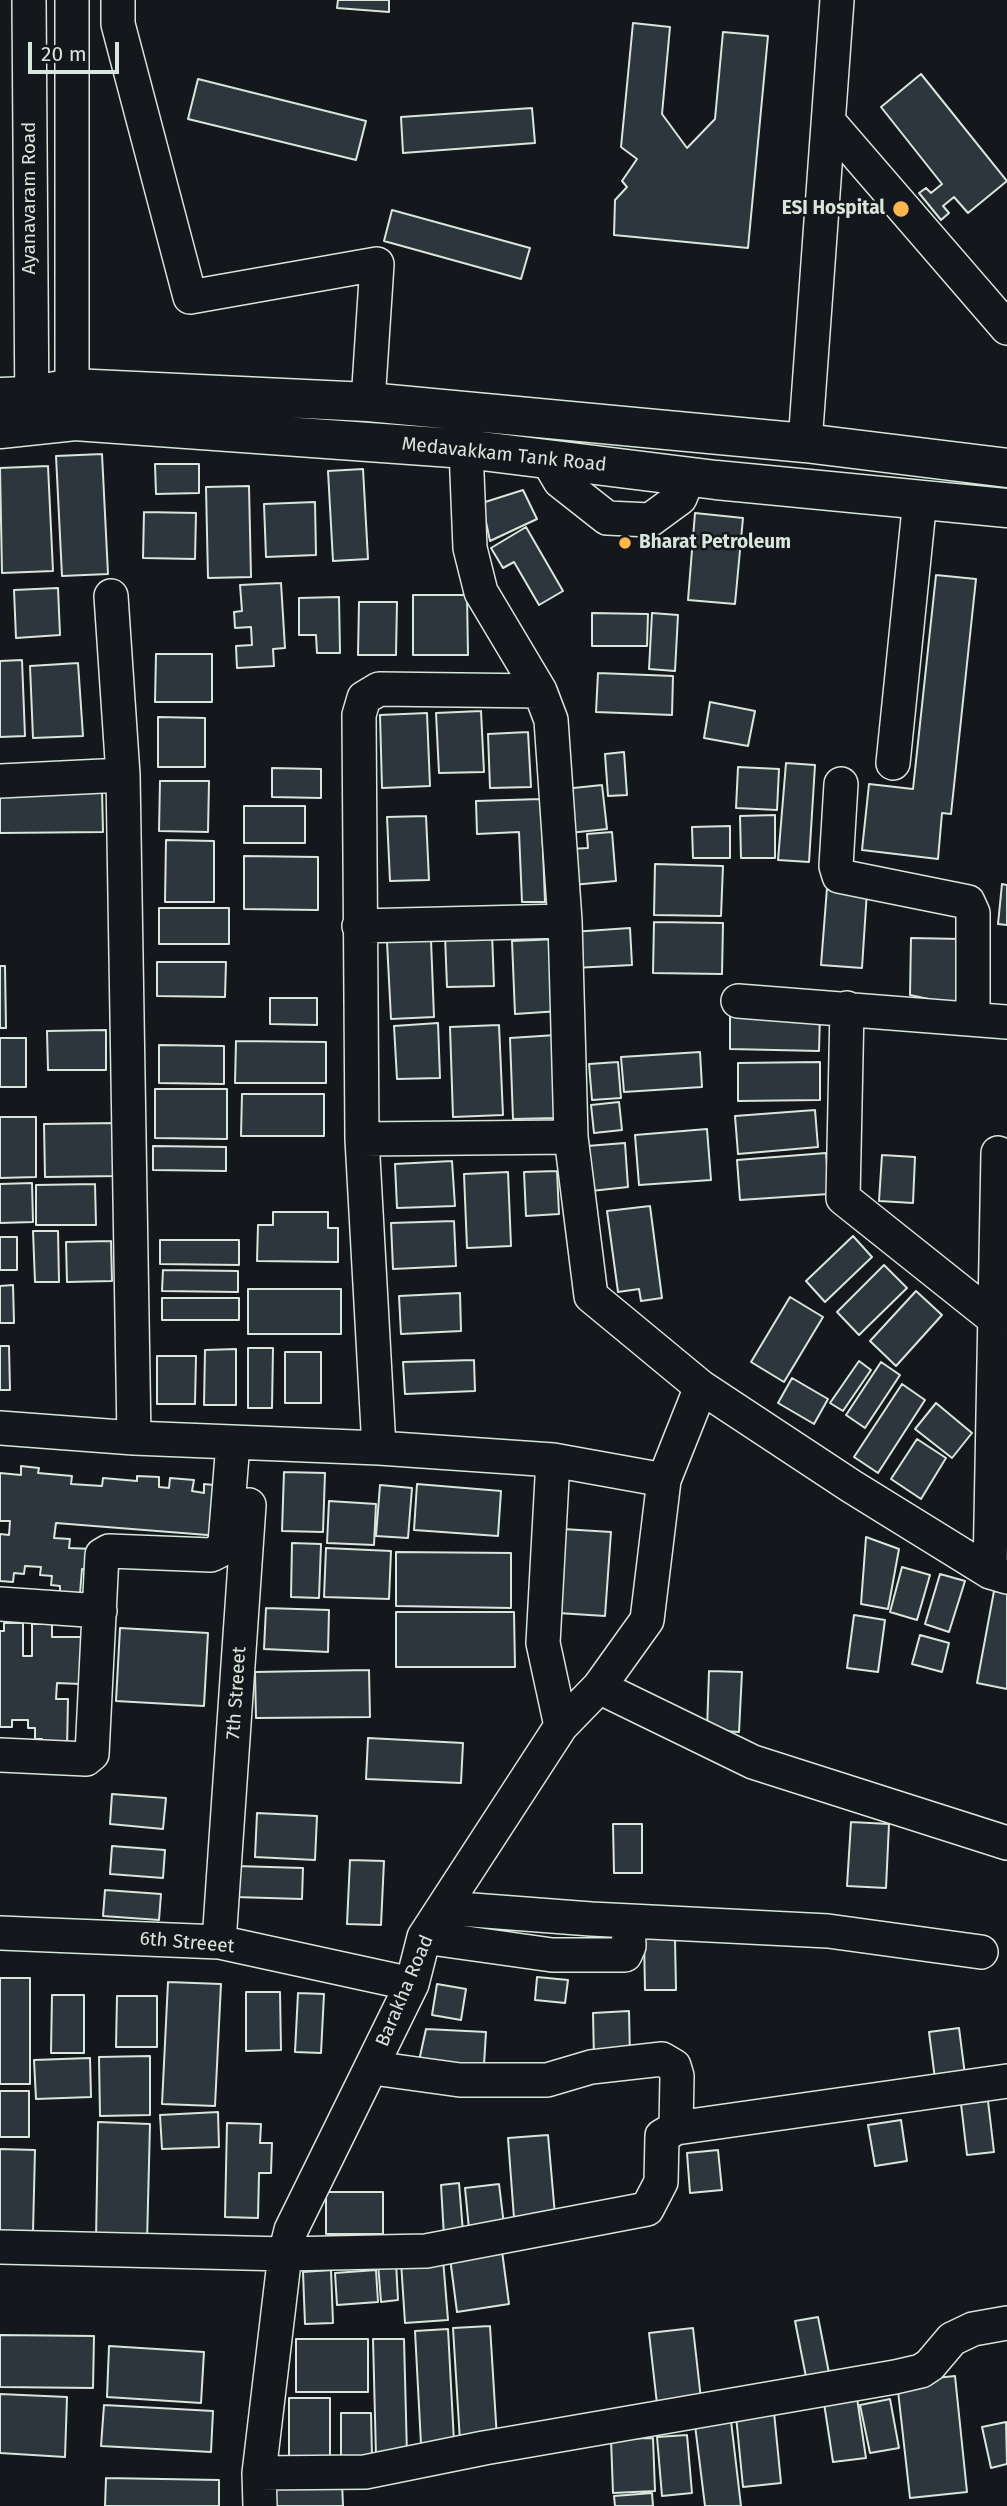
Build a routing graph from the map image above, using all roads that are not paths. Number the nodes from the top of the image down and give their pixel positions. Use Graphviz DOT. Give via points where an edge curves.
graph roads {
  1 [pos="29,0"];
  2 [pos="72,0"];
  3 [pos="118,0"];
  4 [pos="837,0"];
  5 [pos="830,122"];
  6 [pos="1007,328"];
  7 [pos="368,402"];
  8 [pos="73,405"];
  9 [pos="16,412"];
  10 [pos="805,443"];
  11 [pos="466,449"];
  12 [pos="547,458"];
  13 [pos="1007,468"];
  14 [pos="689,476"];
  15 [pos="919,499"];
  16 [pos="1007,508"];
  17 [pos="111,596"];
  18 [pos="540,691"];
  19 [pos="893,763"];
  20 [pos="123,775"];
  21 [pos="0,782"];
  22 [pos="841,784"];
  23 [pos="565,921"];
  24 [pos="359,926"];
  25 [pos="738,1001"];
  26 [pos="847,1008"];
  27 [pos="973,1019"];
  28 [pos="1007,1022"];
  29 [pos="571,1137"];
  30 [pos="362,1139"];
  31 [pos="998,1153"];
  32 [pos="996,1320"];
  33 [pos="701,1387"];
  34 [pos="0,1428"];
  35 [pos="134,1438"];
  36 [pos="243,1443"];
  37 [pos="379,1448"];
  38 [pos="553,1460"];
  39 [pos="664,1480"];
  40 [pos="998,1574"];
  41 [pos="0,1605"];
  42 [pos="100,1611"];
  43 [pos="599,1687"];
  44 [pos="561,1726"];
  45 [pos="0,1755"];
  46 [pos="1007,1843"];
  47 [pos="446,1908"];
  48 [pos="628,1921"];
  49 [pos="0,1933"];
  50 [pos="425,1937"];
  51 [pos="219,1942"];
  52 [pos="981,1952"];
  53 [pos="412,1984"];
  54 [pos="373,2068"];
  55 [pos="1007,2081"];
  56 [pos="676,2128"];
  57 [pos="0,2247"];
  58 [pos="285,2254"];
  59 [pos="1007,2323"];
  60 [pos="259,2473"];
  61 [pos="260,2506"];
  1 -- 9 [label="street, Ayanavaram Road"];
  2 -- 8 [label="street"];
  3 -- 7 [label="street" via="118,23 190,297 377,264"];
  4 -- 5 [label="street"];
  5 -- 6 [label="street"];
  5 -- 10 [label="street"];
  7 -- 8 [label="main road, Medavakkam Tank Road"];
  7 -- 10 [label="main road, Medavakkam Tank Road"];
  8 -- 9 [label="main road, Medavakkam Tank Road"];
  8 -- 11 [label="main road, Medavakkam Tank Road"];
  10 -- 13 [label="main road, Medavakkam Tank Road"];
  11 -- 12 [label="main road, Medavakkam Tank Road"];
  11 -- 18 [label="street" via="470,548 481,592"];
  12 -- 14 [label="main road, Medavakkam Tank Road"];
  12 -- 14 [label="street" via="560,481 607,518 650,520 680,498"];
  14 -- 15 [label="main road, Medavakkam Tank Road"];
  15 -- 16 [label="main road, Medavakkam Tank Road"];
  15 -- 19 [label="street"];
  17 -- 20 [label="street"];
  18 -- 23 [label="street" via="551,720"];
  18 -- 24 [label="street" via="379,689 364,698 359,715"];
  20 -- 21 [label="street"];
  20 -- 35 [label="street"];
  22 -- 27 [label="street" via="839,876 968,902 973,913"];
  23 -- 24 [label="street"];
  23 -- 29 [label="street"];
  24 -- 30 [label="street"];
  25 -- 26 [label="street"];
  26 -- 27 [label="street"];
  26 -- 32 [label="street" via="843,1198"];
  27 -- 28 [label="street"];
  29 -- 30 [label="street"];
  29 -- 33 [label="street" via="591,1296"];
  30 -- 37 [label="street"];
  31 -- 32 [label="street"];
  32 -- 40 [label="street"];
  33 -- 39 [label="street, Barakha Road"];
  33 -- 40 [label="street" via="851,1486"];
  34 -- 35 [label="street"];
  35 -- 36 [label="street"];
  36 -- 37 [label="street"];
  36 -- 42 [label="street" via="225,1543 219,1551 211,1555 109,1551 102,1555"];
  36 -- 51 [label="street, 7th Streeet"];
  37 -- 38 [label="street"];
  38 -- 39 [label="street"];
  38 -- 44 [label="street" via="543,1643"];
  39 -- 43 [label="street, Barakha Road" via="647,1620"];
  41 -- 42 [label="street"];
  42 -- 45 [label="street" via="92,1754 86,1759"];
  43 -- 44 [label="street, Barakha Road"];
  43 -- 46 [label="street" via="753,1762"];
  44 -- 47 [label="street, Barakha Road"];
  47 -- 48 [label="street"];
  47 -- 50 [label="street, Barakha Road"];
  48 -- 50 [label="street" via="625,1955 552,1955"];
  48 -- 52 [label="street" via="828,1931"];
  49 -- 51 [label="street, 6th Streeet"];
  50 -- 53 [label="street, Barakha Road"];
  51 -- 53 [label="street, 6th Streeet"];
  53 -- 54 [label="street, Barakha Road"];
  54 -- 56 [label="street" via="460,2080 547,2080 591,2067 662,2059 674,2066 677,2076"];
  54 -- 58 [label="street, Barakha Road" via="291,2230"];
  55 -- 56 [label="street"];
  56 -- 58 [label="street" via="662,2136 660,2187 644,2210 426,2251"];
  57 -- 58 [label="street"];
  58 -- 60 [label="street, Barakha Road"];
  59 -- 60 [label="street" via="973,2329 952,2339 930,2365 895,2377 365,2472"];
  60 -- 61 [label="street, Barakha Road"];
}
